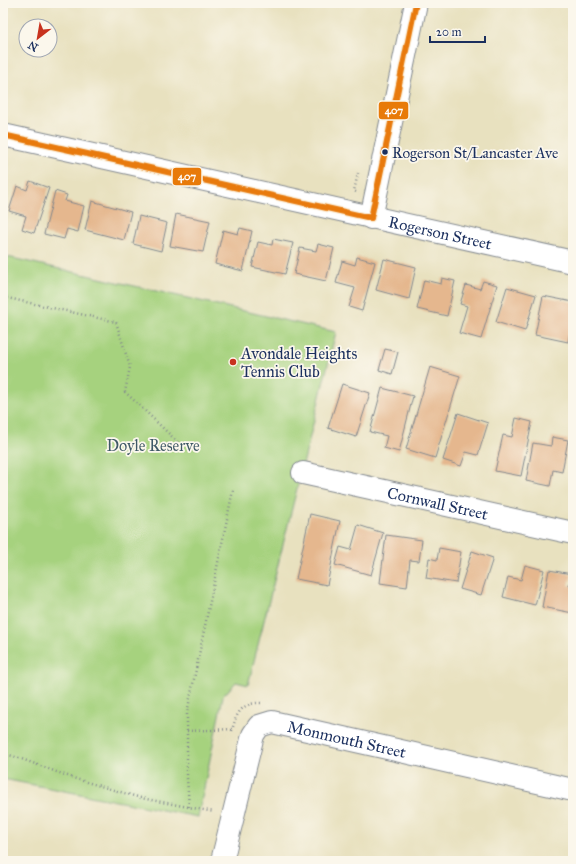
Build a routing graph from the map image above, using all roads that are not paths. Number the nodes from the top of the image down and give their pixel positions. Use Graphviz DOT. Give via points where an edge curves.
graph roads {
  1 [pos="416,3"];
  2 [pos="3,135"];
  3 [pos="371,218"];
  4 [pos="573,262"];
  5 [pos="303,473"];
  6 [pos="573,533"];
  7 [pos="573,790"];
  8 [pos="222,861"];
  1 -- 3 [label="street"];
  2 -- 3 [label="street, Rogerson Street"];
  3 -- 4 [label="street, Rogerson Street"];
  5 -- 6 [label="street, Cornwall Street"];
  7 -- 8 [label="street, Monmouth Street" via="272,722 259,726 253,734"];
}
